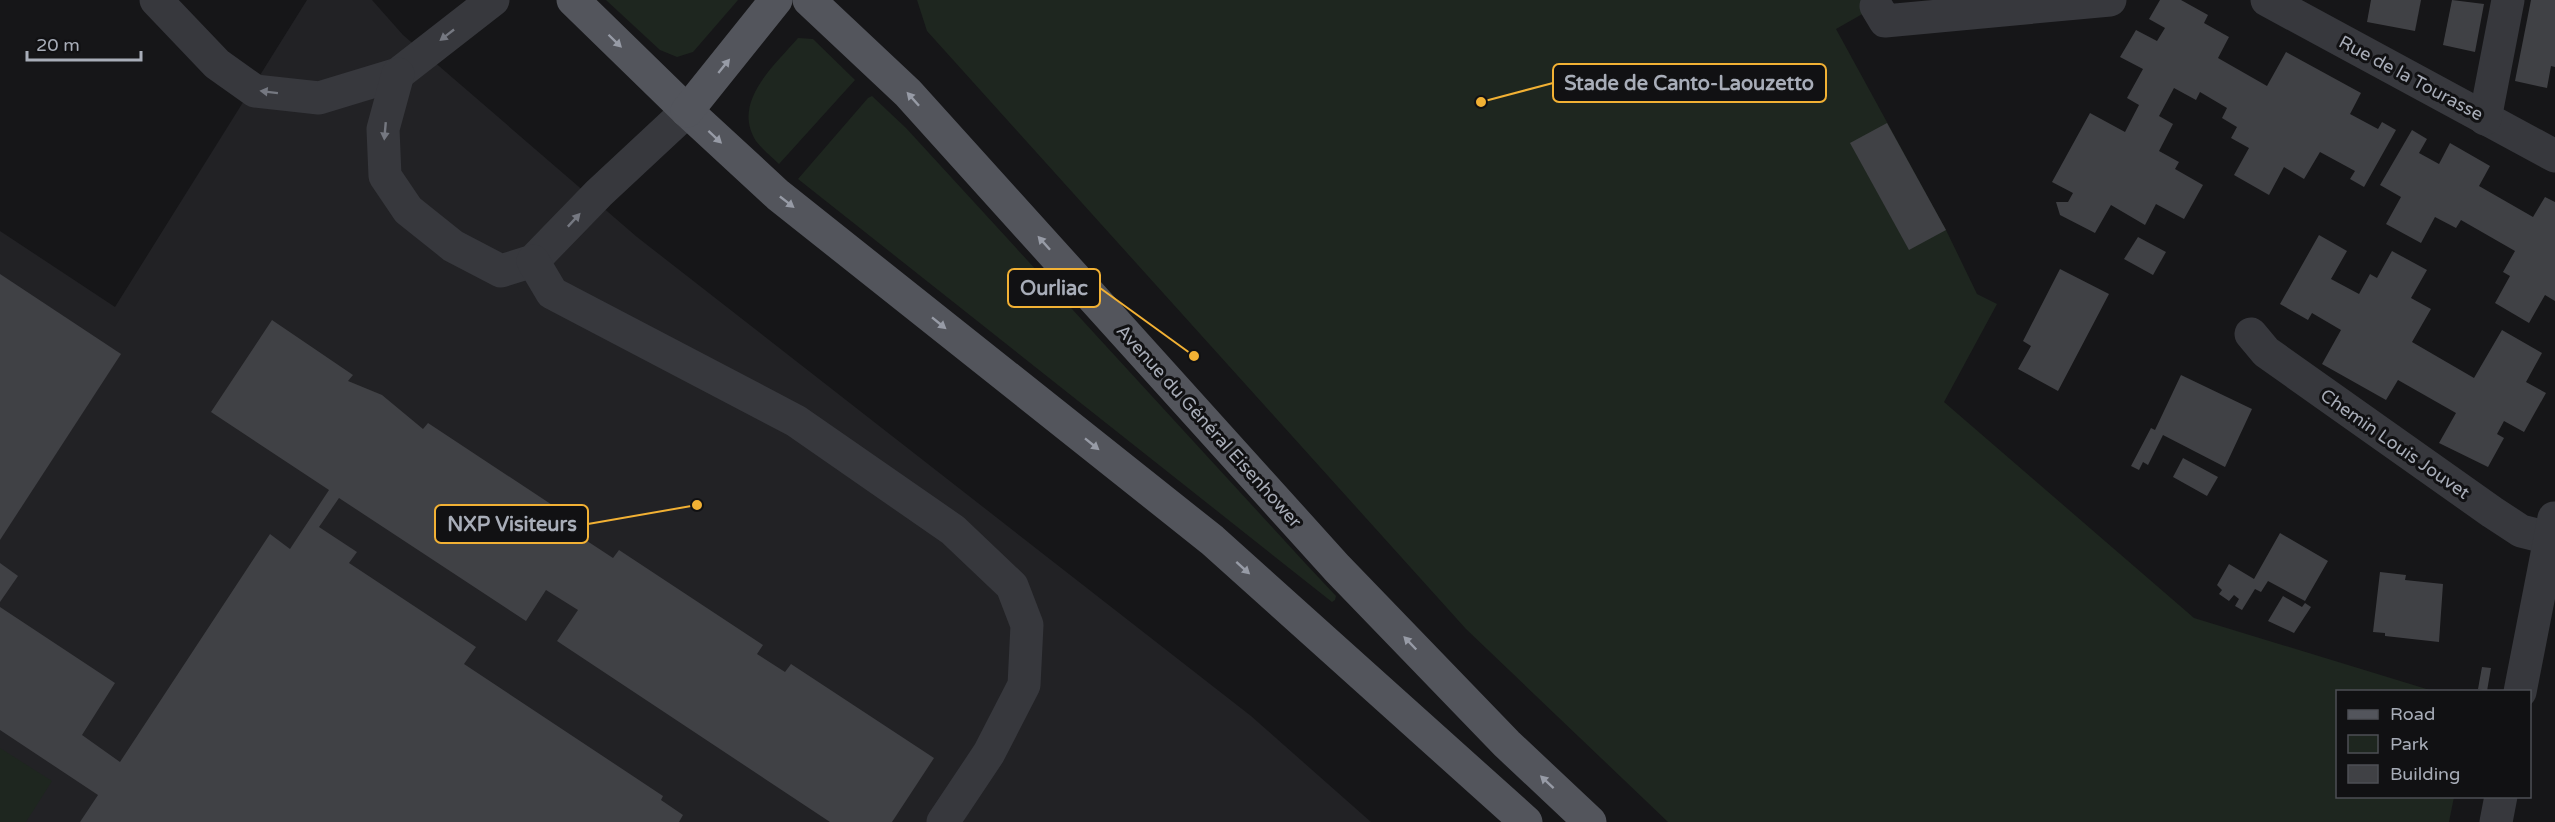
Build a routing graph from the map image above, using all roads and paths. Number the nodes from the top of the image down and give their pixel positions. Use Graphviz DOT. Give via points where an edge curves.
graph roads {
  1 [pos="156,0"];
  2 [pos="494,0"];
  3 [pos="573,0"];
  4 [pos="776,0"];
  5 [pos="809,0"];
  6 [pos="2110,0"];
  7 [pos="2267,0"];
  8 [pos="2508,0"];
  9 [pos="1875,6"];
  10 [pos="398,74"];
  11 [pos="687,111"];
  12 [pos="2485,119"];
  13 [pos="2555,156"];
  14 [pos="533,261"];
  15 [pos="2251,334"];
  16 [pos="2552,527"];
  17 [pos="2520,690"];
  18 [pos="2501,798"];
  19 [pos="943,822"];
  20 [pos="1526,822"];
  21 [pos="1590,822"];
  22 [pos="2496,822"];
  10 -- 1 [label="street, one-way" via="319,98 255,91 217,64"];
  2 -- 10 [label="street, one-way"];
  3 -- 11 [label="main road, one-way"];
  11 -- 4 [label="main road, one-way"];
  21 -- 5 [label="main road, Avenue du Général Eisenhower, one-way" via="1507,744 1336,568 909,93"];
  6 -- 9 [label="street" via="1885,21"];
  7 -- 12 [label="street, Rue de la Tourasse"];
  8 -- 12 [label="street"];
  10 -- 14 [label="street, one-way" via="383,129 385,176 408,210 453,246 501,271"];
  14 -- 11 [label="street, one-way"];
  11 -- 20 [label="main road, one-way" via="778,195 1212,540"];
  12 -- 13 [label="street, Rue de la Tourasse"];
  14 -- 19 [label="street" via="552,293 796,421 952,530 1012,586 1027,625 1024,685 989,753"];
  15 -- 16 [label="street, Chemin Louis Jouvet" via="2266,352 2492,513 2522,531"];
  16 -- 17 [label="street"];
  18 -- 22 [label="street"];
}
